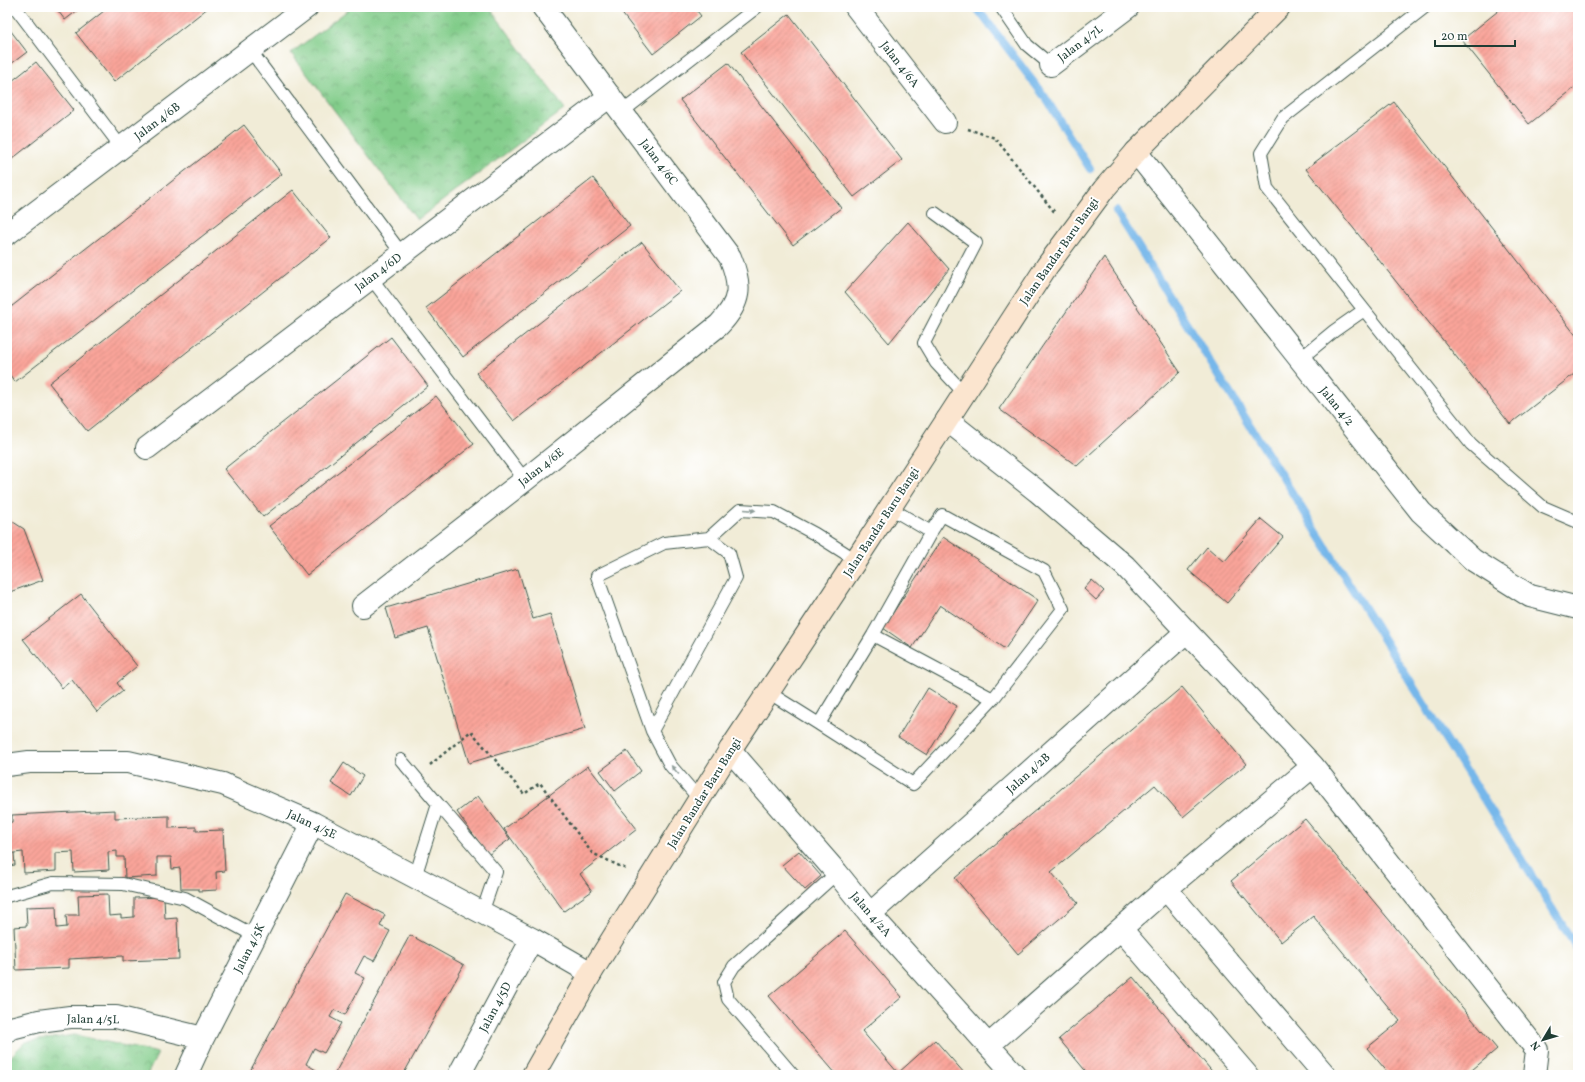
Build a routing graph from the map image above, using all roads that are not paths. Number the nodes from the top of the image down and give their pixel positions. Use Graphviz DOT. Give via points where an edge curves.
graph roads {
  1 [pos="14,7"];
  2 [pos="307,7"];
  3 [pos="543,7"];
  4 [pos="757,7"];
  5 [pos="856,7"];
  6 [pos="1001,7"];
  7 [pos="1128,7"];
  8 [pos="1279,7"];
  9 [pos="1425,7"];
  10 [pos="250,50"];
  11 [pos="1051,65"];
  12 [pos="616,104"];
  13 [pos="945,122"];
  14 [pos="122,148"];
  15 [pos="1136,152"];
  16 [pos="935,213"];
  17 [pos="7,234"];
  18 [pos="402,254"];
  19 [pos="371,278"];
  20 [pos="1364,310"];
  21 [pos="719,325"];
  22 [pos="1300,359"];
  23 [pos="964,393"];
  24 [pos="947,420"];
  25 [pos="147,448"];
  26 [pos="524,480"];
  27 [pos="890,508"];
  28 [pos="1578,522"];
  29 [pos="931,532"];
  30 [pos="708,538"];
  31 [pos="856,560"];
  32 [pos="362,606"];
  33 [pos="1578,608"];
  34 [pos="1186,632"];
  35 [pos="872,635"];
  36 [pos="768,692"];
  37 [pos="993,699"];
  38 [pos="819,724"];
  39 [pos="652,731"];
  40 [pos="730,750"];
  41 [pos="401,760"];
  42 [pos="7,765"];
  43 [pos="1313,766"];
  44 [pos="700,800"];
  45 [pos="438,804"];
  46 [pos="313,822"];
  47 [pos="837,873"];
  48 [pos="415,877"];
  49 [pos="1166,889"];
  50 [pos="7,896"];
  51 [pos="482,913"];
  52 [pos="870,914"];
  53 [pos="1121,929"];
  54 [pos="256,936"];
  55 [pos="532,939"];
  56 [pos="591,973"];
  57 [pos="8,1027"];
  58 [pos="203,1038"];
  59 [pos="989,1046"];
  60 [pos="186,1075"];
  61 [pos="459,1075"];
  62 [pos="533,1075"];
  63 [pos="793,1075"];
  64 [pos="1015,1075"];
  65 [pos="1247,1075"];
  66 [pos="1325,1075"];
  67 [pos="1534,1075"];
  1 -- 14 [label="lane"];
  2 -- 10 [label="street, Jalan 4/6B"];
  3 -- 12 [label="street, Jalan 4/6C"];
  4 -- 12 [label="lane"];
  5 -- 13 [label="street, Jalan 4/6A"];
  6 -- 11 [label="lane" via="1027,45"];
  7 -- 11 [label="street, Jalan 4/7L"];
  8 -- 15 [label="street, Jalan Bandar Baru Bangi"];
  9 -- 20 [label="lane" via="1283,118 1261,153 1267,188"];
  10 -- 14 [label="street, Jalan 4/6B"];
  10 -- 18 [label="lane"];
  12 -- 18 [label="street, Jalan 4/6D"];
  12 -- 21 [label="street, Jalan 4/6C" via="730,257 737,273 738,294 731,313"];
  14 -- 17 [label="street, Jalan 4/6B"];
  15 -- 22 [label="street, Jalan 4/2"];
  15 -- 23 [label="street, Jalan Bandar Baru Bangi" via="1104,189 1047,266"];
  16 -- 23 [label="lane" via="976,243 924,343 936,363"];
  18 -- 19 [label="street, Jalan 4/6D"];
  19 -- 25 [label="street, Jalan 4/6D"];
  19 -- 26 [label="lane"];
  20 -- 22 [label="lane"];
  20 -- 28 [label="lane" via="1471,444 1542,508"];
  21 -- 26 [label="street, Jalan 4/6E"];
  22 -- 33 [label="street, Jalan 4/2" via="1421,512 1473,560 1530,596"];
  23 -- 24 [label="street, Jalan Bandar Baru Bangi"];
  24 -- 27 [label="street, Jalan Bandar Baru Bangi"];
  24 -- 34 [label="street" via="1037,491 1125,566"];
  26 -- 32 [label="street, Jalan 4/6E"];
  27 -- 29 [label="lane"];
  27 -- 31 [label="street, Jalan Bandar Baru Bangi"];
  29 -- 35 [label="lane"];
  29 -- 37 [label="lane" via="942,515 1044,571 1063,609"];
  30 -- 31 [label="lane, one-way" via="740,510 774,512"];
  30 -- 39 [label="lane" via="729,553 736,578"];
  30 -- 39 [label="lane" via="664,543 597,576"];
  31 -- 36 [label="street, Jalan Bandar Baru Bangi"];
  34 -- 43 [label="street"];
  34 -- 52 [label="street, Jalan 4/2B"];
  35 -- 37 [label="lane"];
  35 -- 38 [label="lane"];
  36 -- 38 [label="lane"];
  36 -- 40 [label="street, Jalan Bandar Baru Bangi"];
  37 -- 38 [label="lane" via="913,784"];
  44 -- 39 [label="lane, one-way" via="670,764"];
  40 -- 44 [label="street, Jalan Bandar Baru Bangi"];
  40 -- 47 [label="street, Jalan 4/2A"];
  41 -- 45 [label="lane"];
  42 -- 46 [label="street, Jalan 4/5E" via="29,762 128,762 223,784"];
  43 -- 49 [label="street"];
  43 -- 67 [label="street" via="1537,1050"];
  44 -- 56 [label="street, Jalan Bandar Baru Bangi"];
  45 -- 48 [label="lane"];
  45 -- 51 [label="lane" via="496,872"];
  46 -- 48 [label="street, Jalan 4/5E"];
  46 -- 54 [label="street, Jalan 4/5K"];
  47 -- 52 [label="street, Jalan 4/2A"];
  47 -- 63 [label="lane" via="734,966 724,982 728,999"];
  48 -- 51 [label="street, Jalan 4/5E"];
  49 -- 53 [label="street"];
  49 -- 66 [label="street"];
  50 -- 54 [label="lane" via="52,883 123,884 185,898"];
  51 -- 55 [label="street, Jalan 4/5E"];
  52 -- 59 [label="street, Jalan 4/2A"];
  53 -- 59 [label="street"];
  53 -- 65 [label="street"];
  54 -- 58 [label="street, Jalan 4/5K"];
  55 -- 56 [label="street, Jalan 4/5E"];
  55 -- 61 [label="street, Jalan 4/5D"];
  56 -- 62 [label="street, Jalan Bandar Baru Bangi"];
  57 -- 58 [label="street, Jalan 4/5L" via="70,1017 116,1017"];
  58 -- 60 [label="street, Jalan 4/5K"];
  59 -- 64 [label="street, Jalan 4/2A"];
}
